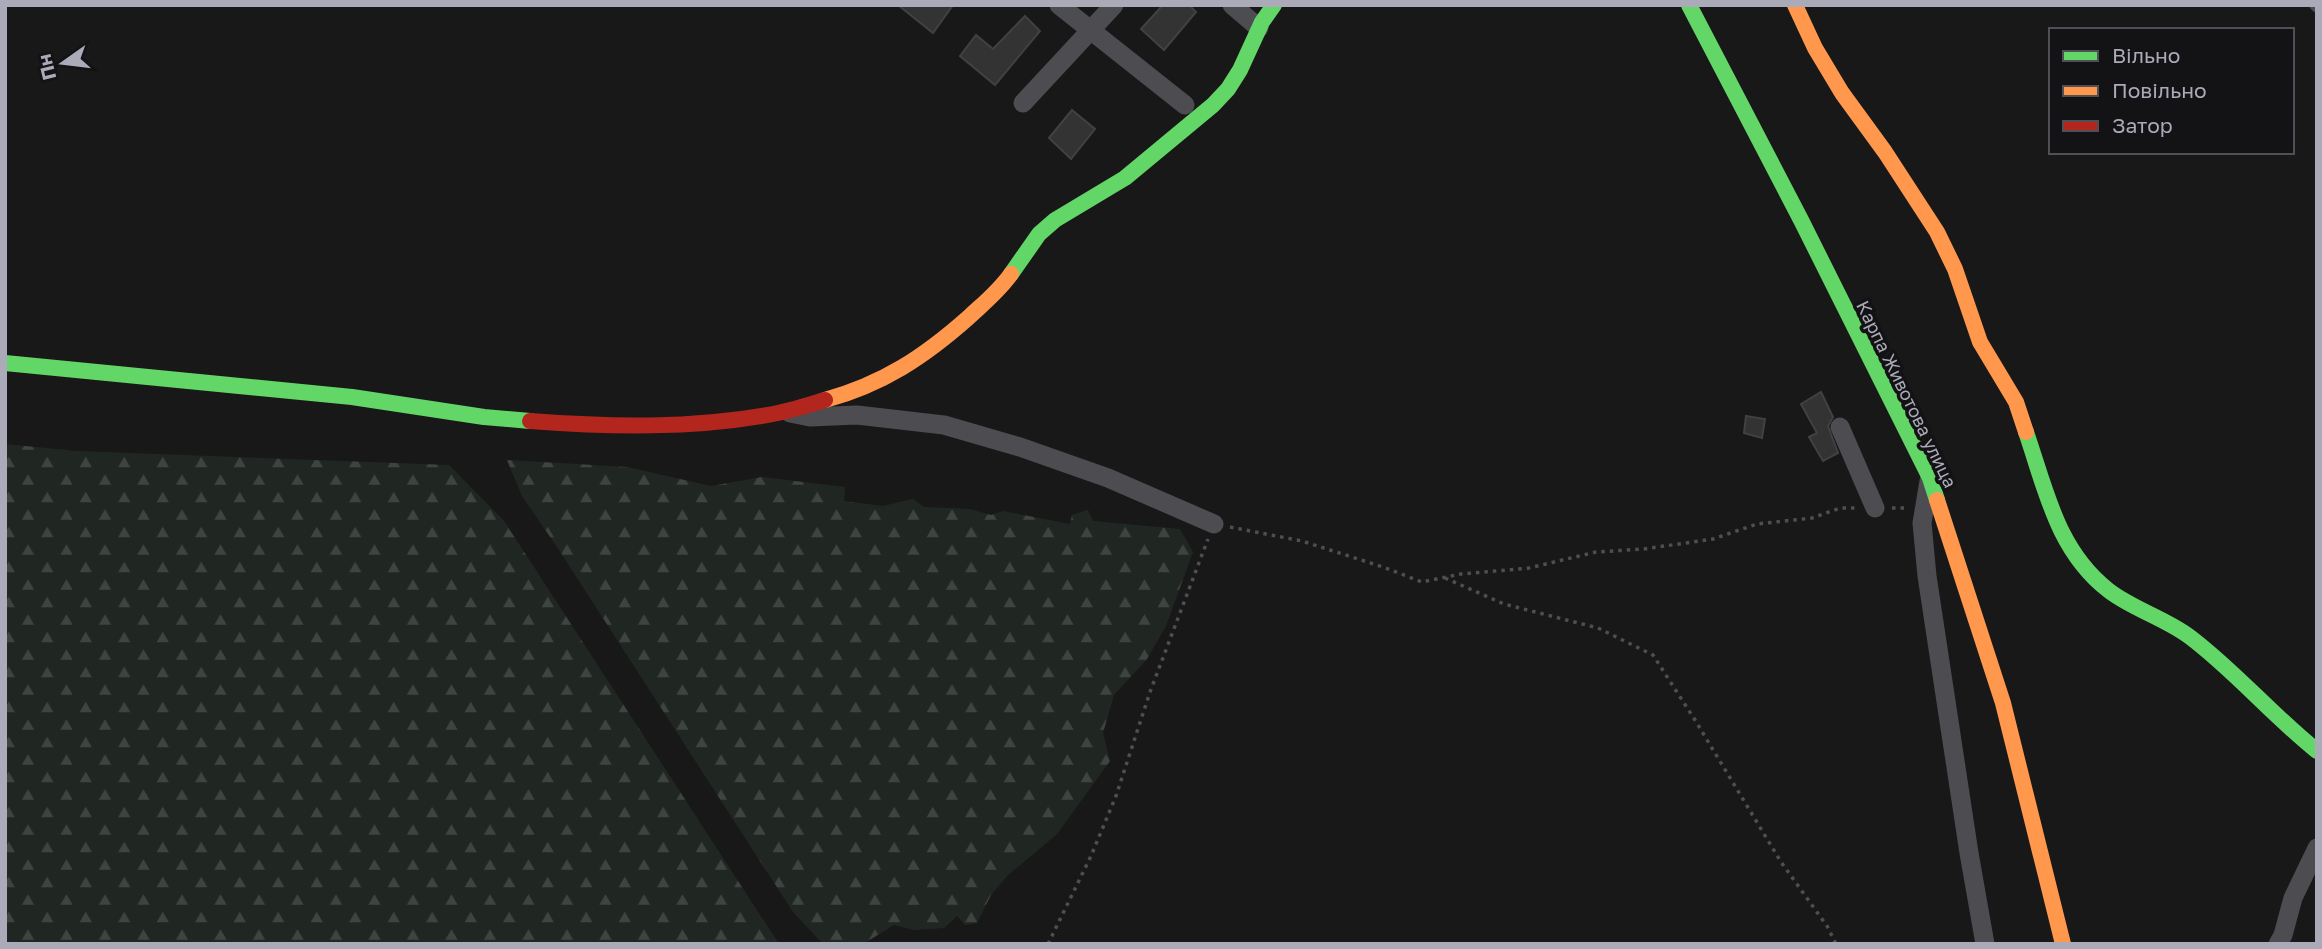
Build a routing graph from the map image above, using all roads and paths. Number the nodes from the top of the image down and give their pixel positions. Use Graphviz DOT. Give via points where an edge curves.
graph roads {
  1 [pos="1059,5"];
  2 [pos="1114,5"];
  3 [pos="1233,5"];
  4 [pos="1274,5"];
  5 [pos="1689,5"];
  6 [pos="1795,5"];
  7 [pos="1259,28"];
  8 [pos="1091,30"];
  9 [pos="1023,103"];
  10 [pos="1185,106"];
  11 [pos="5,363"];
  12 [pos="782,412"];
  13 [pos="1840,427"];
  14 [pos="1930,478"];
  15 [pos="1875,508"];
  16 [pos="1924,509"];
  17 [pos="1214,524"];
  18 [pos="1444,578"];
  19 [pos="2317,751"];
  20 [pos="2317,848"];
  21 [pos="1048,944"];
  22 [pos="1836,944"];
  23 [pos="1985,944"];
  24 [pos="2063,944"];
  25 [pos="2278,944"];
  1 -- 8 [label="street"];
  2 -- 8 [label="street"];
  3 -- 7 [label="street"];
  4 -- 7 [label="street"];
  5 -- 14 [label="street, Карпа Животова улица"];
  6 -- 19 [label="street" via="1842,93 1937,232 1980,342 2016,402 2060,532 2085,569 2109,591 2189,636"];
  7 -- 12 [label="street" via="1240,70 1213,105 1125,178 1047,227 1002,287 944,339 879,382"];
  8 -- 9 [label="street"];
  8 -- 10 [label="street"];
  11 -- 12 [label="street" via="352,397 549,422 672,425"];
  12 -- 17 [label="street" via="944,425 1108,478"];
  13 -- 15 [label="street"];
  14 -- 16 [label="street"];
  14 -- 24 [label="street, Карпа Животова улица" via="2003,703"];
  15 -- 16 [label="path"];
  15 -- 18 [label="path" via="1840,508 1812,517 1757,524 1713,539 1596,552 1529,568"];
  16 -- 23 [label="street" via="1927,576"];
  17 -- 18 [label="path" via="1302,541 1422,582"];
  17 -- 21 [label="path" via="1192,574 1116,796"];
  18 -- 22 [label="path" via="1504,604 1598,628 1653,655"];
  20 -- 25 [label="street" via="2292,898"];
}
